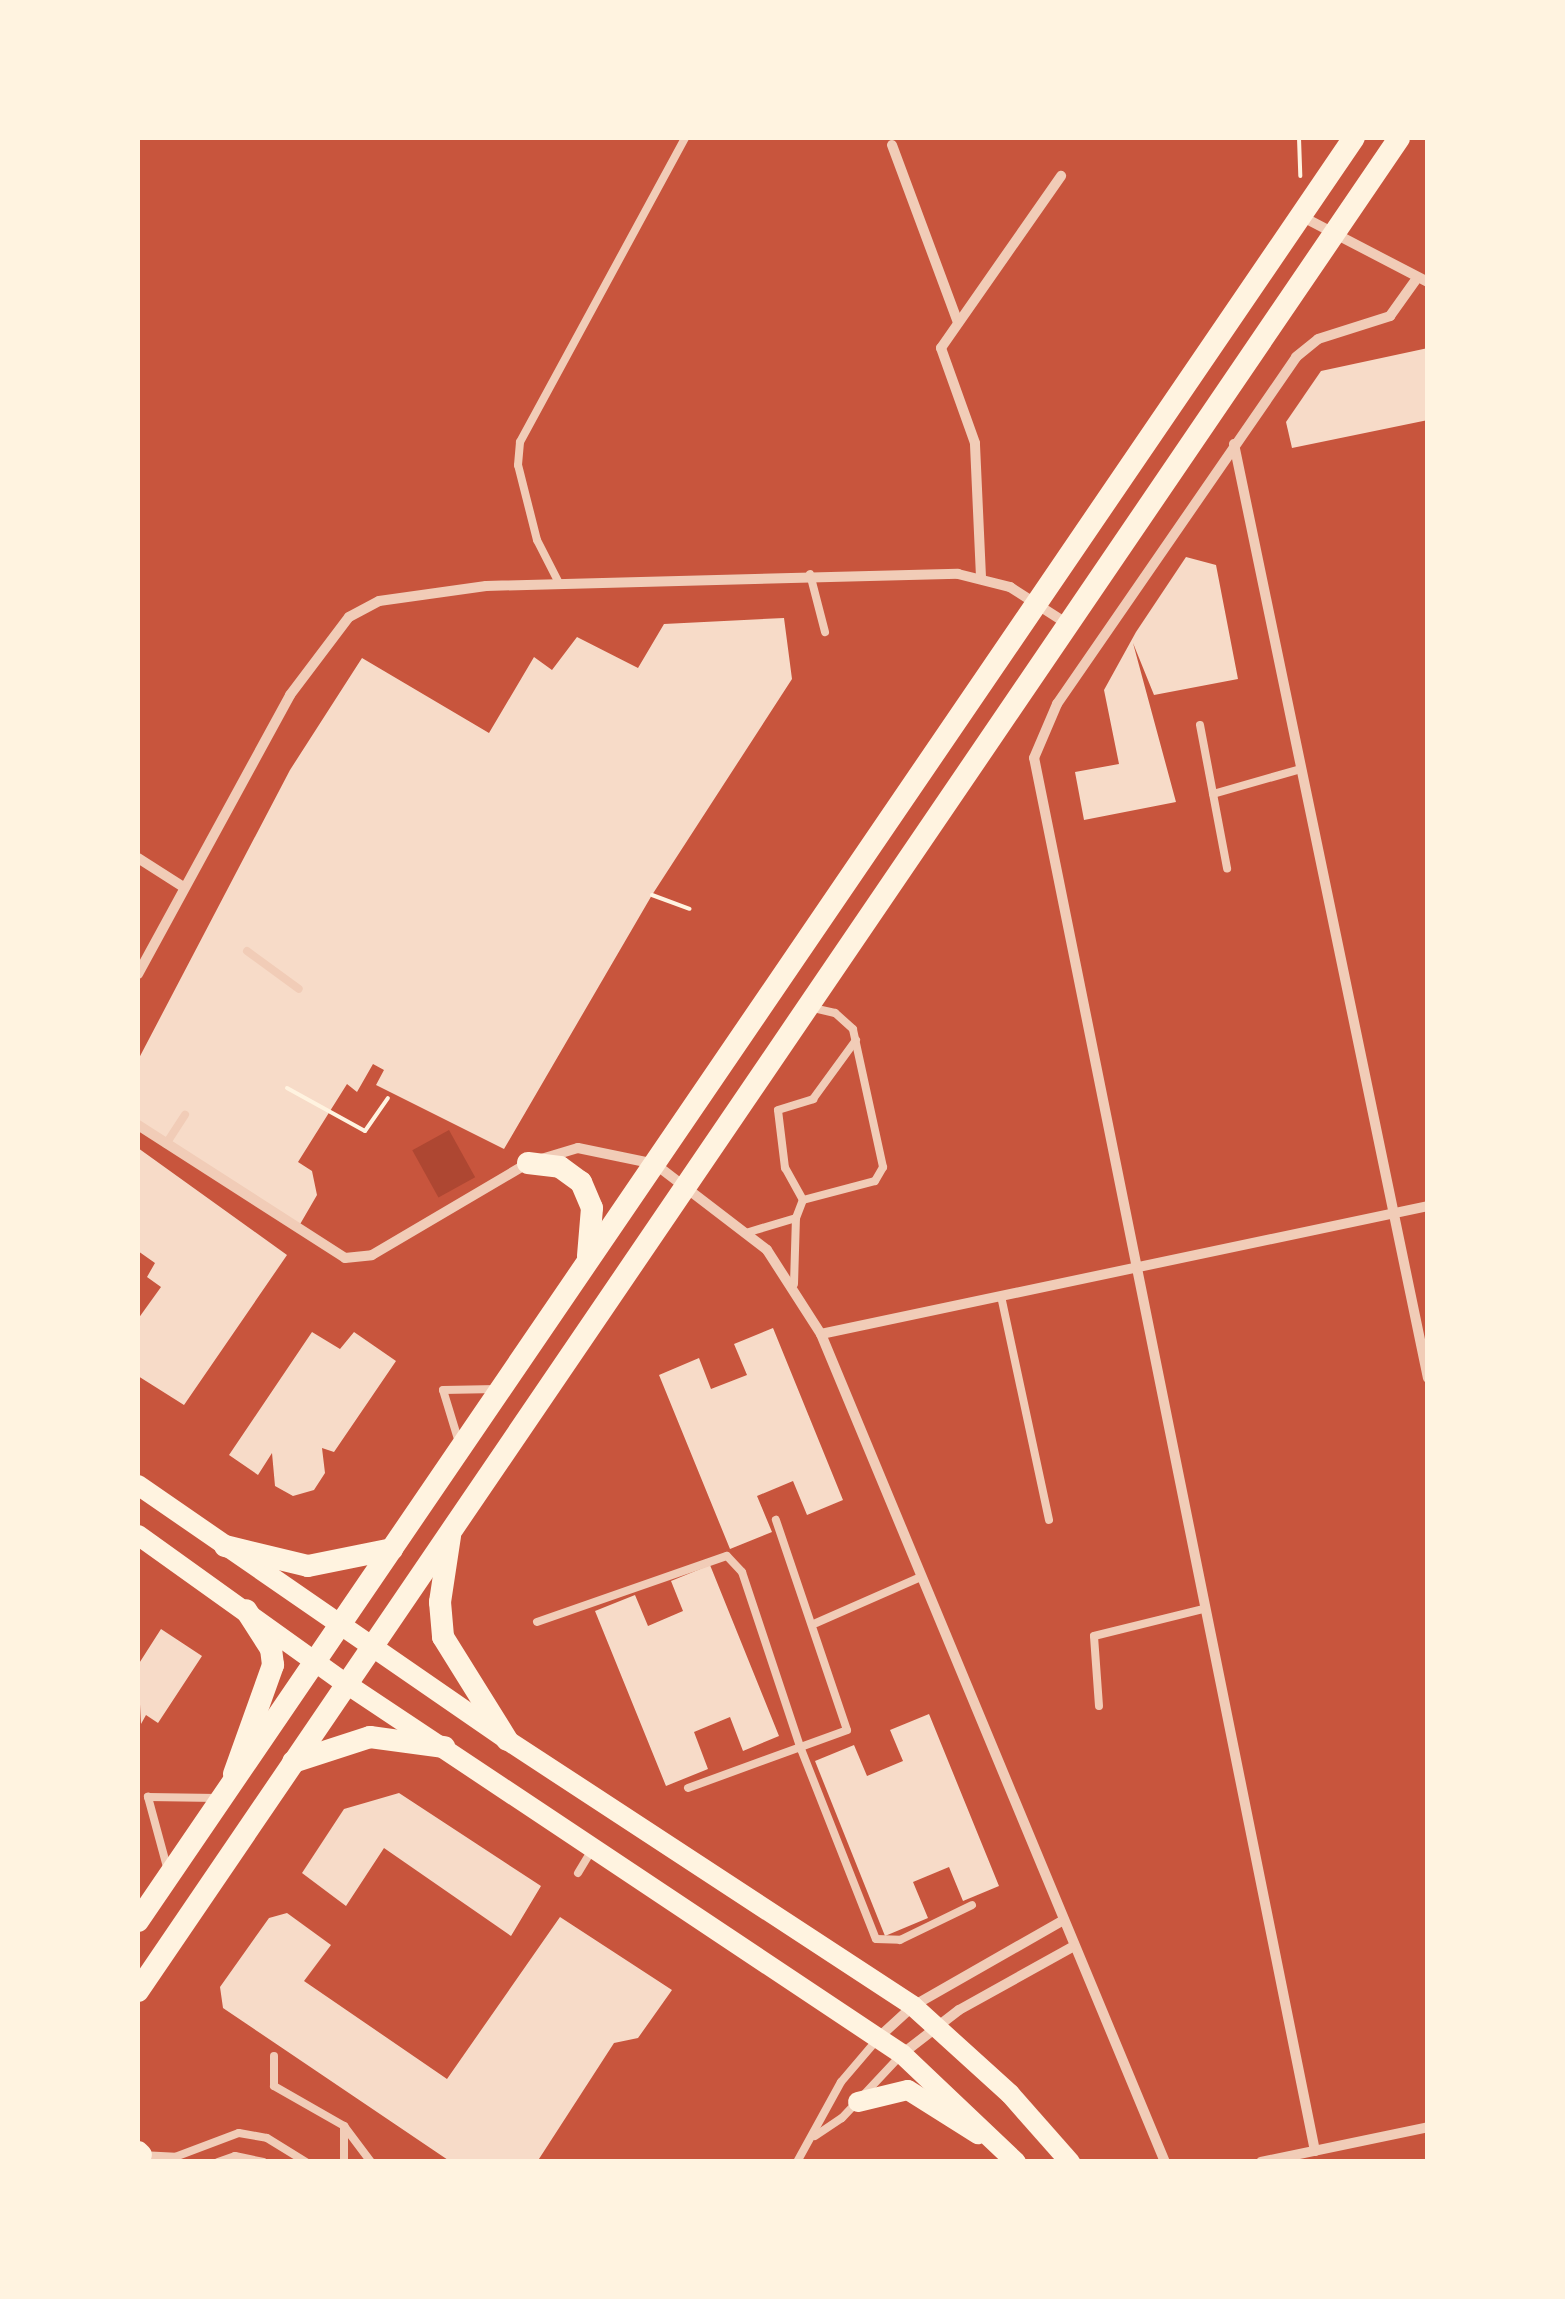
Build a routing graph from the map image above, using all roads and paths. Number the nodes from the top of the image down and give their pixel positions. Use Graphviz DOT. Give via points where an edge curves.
graph roads {
  1 [pos="685,138"];
  2 [pos="1341,138"];
  3 [pos="1354,138"];
  4 [pos="1399,138"];
  5 [pos="892,145"];
  6 [pos="1060,176"];
  7 [pos="1324,181"];
  8 [pos="1300,216"];
  9 [pos="1330,236"];
  10 [pos="1421,281"];
  11 [pos="958,322"];
  12 [pos="1234,444"];
  13 [pos="810,574"];
  14 [pos="981,577"];
  15 [pos="559,583"];
  16 [pos="1038,601"];
  17 [pos="1067,624"];
  18 [pos="825,632"];
  19 [pos="1200,725"];
  20 [pos="1301,769"];
  21 [pos="1213,794"];
  22 [pos="138,858"];
  23 [pos="1228,868"];
  24 [pos="182,886"];
  25 [pos="652,896"];
  26 [pos="690,909"];
  27 [pos="247,950"];
  28 [pos="138,974"];
  29 [pos="299,989"];
  30 [pos="808,1007"];
  31 [pos="856,1040"];
  32 [pos="287,1088"];
  33 [pos="388,1098"];
  34 [pos="185,1115"];
  35 [pos="138,1126"];
  36 [pos="166,1144"];
  37 [pos="528,1163"];
  38 [pos="655,1164"];
  39 [pos="690,1186"];
  40 [pos="803,1200"];
  41 [pos="1428,1206"];
  42 [pos="1393,1213"];
  43 [pos="796,1218"];
  44 [pos="749,1232"];
  45 [pos="586,1264"];
  46 [pos="1134,1268"];
  47 [pos="794,1284"];
  48 [pos="1001,1296"];
  49 [pos="821,1334"];
  50 [pos="1428,1378"];
  51 [pos="500,1390"];
  52 [pos="462,1448"];
  53 [pos="138,1485"];
  54 [pos="776,1520"];
  55 [pos="1048,1520"];
  56 [pos="451,1528"];
  57 [pos="138,1535"];
  58 [pos="225,1546"];
  59 [pos="392,1549"];
  60 [pos="921,1577"];
  61 [pos="1203,1609"];
  62 [pos="246,1610"];
  63 [pos="537,1622"];
  64 [pos="816,1623"];
  65 [pos="342,1624"];
  66 [pos="373,1643"];
  67 [pos="314,1661"];
  68 [pos="345,1683"];
  69 [pos="1099,1706"];
  70 [pos="508,1740"];
  71 [pos="444,1747"];
  72 [pos="801,1749"];
  73 [pos="292,1762"];
  74 [pos="688,1788"];
  75 [pos="228,1792"];
  76 [pos="594,1847"];
  77 [pos="578,1873"];
  78 [pos="170,1876"];
  79 [pos="972,1905"];
  80 [pos="1062,1920"];
  81 [pos="138,1922"];
  82 [pos="1074,1946"];
  83 [pos="138,1991"];
  84 [pos="913,2006"];
  85 [pos="936,2024"];
  86 [pos="878,2038"];
  87 [pos="902,2054"];
  88 [pos="274,2056"];
  89 [pos="858,2102"];
  90 [pos="344,2126"];
  91 [pos="1428,2127"];
  92 [pos="815,2136"];
  93 [pos="1314,2150"];
  94 [pos="198,2151"];
  95 [pos="138,2153"];
  96 [pos="1011,2155"];
  97 [pos="185,2162"];
  98 [pos="218,2162"];
  99 [pos="263,2162"];
  100 [pos="306,2162"];
  101 [pos="344,2162"];
  102 [pos="372,2162"];
  103 [pos="796,2162"];
  104 [pos="1070,2162"];
  105 [pos="1165,2162"];
  106 [pos="1261,2162"];
  1 -- 15 [label="lane" via="520,442 518,464 537,540"];
  2 -- 7 [label="lane"];
  3 -- 7 [label="main road"];
  4 -- 9 [label="main road"];
  5 -- 11 [label="street"];
  6 -- 11 [label="street"];
  7 -- 8 [label="main road"];
  8 -- 9 [label="street"];
  8 -- 16 [label="main road"];
  9 -- 10 [label="street"];
  9 -- 17 [label="main road"];
  10 -- 12 [label="street" via="1390,316 1309,344"];
  11 -- 14 [label="street" via="940,355 976,443"];
  12 -- 20 [label="street"];
  12 -- 46 [label="street" via="1057,704 1036,746 1033,769"];
  13 -- 14 [label="street"];
  13 -- 15 [label="street"];
  13 -- 18 [label="lane"];
  14 -- 16 [label="street"];
  15 -- 24 [label="street" via="398,594 348,617 290,694"];
  16 -- 17 [label="street"];
  16 -- 38 [label="main road"];
  17 -- 30 [label="main road"];
  19 -- 21 [label="lane"];
  20 -- 21 [label="lane"];
  20 -- 42 [label="street"];
  21 -- 23 [label="lane"];
  22 -- 24 [label="street"];
  24 -- 28 [label="street"];
  25 -- 26 [label="path"];
  27 -- 29 [label="lane"];
  30 -- 31 [label="lane" via="840,1015"];
  30 -- 39 [label="main road"];
  31 -- 40 [label="lane" via="813,1100 785,1104 777,1115 785,1168"];
  31 -- 40 [label="lane" via="882,1173"];
  32 -- 33 [label="path" via="365,1131"];
  34 -- 36 [label="lane"];
  35 -- 36 [label="street"];
  36 -- 37 [label="street" via="309,1239 352,1259 372,1255"];
  37 -- 38 [label="street" via="578,1148"];
  37 -- 45 [label="main road" via="560,1167 581,1182 592,1208"];
  38 -- 39 [label="street"];
  38 -- 45 [label="main road"];
  39 -- 44 [label="street"];
  39 -- 56 [label="main road"];
  40 -- 43 [label="lane"];
  41 -- 42 [label="street"];
  42 -- 46 [label="street"];
  42 -- 50 [label="street"];
  43 -- 44 [label="lane"];
  43 -- 47 [label="lane"];
  44 -- 47 [label="street"];
  45 -- 51 [label="main road"];
  46 -- 48 [label="street"];
  46 -- 61 [label="street"];
  47 -- 49 [label="street"];
  48 -- 49 [label="street"];
  48 -- 55 [label="lane"];
  49 -- 60 [label="street"];
  51 -- 52 [label="main road"];
  51 -- 52 [label="lane" via="442,1390"];
  52 -- 59 [label="main road"];
  53 -- 58 [label="main road"];
  54 -- 64 [label="lane"];
  56 -- 66 [label="main road"];
  56 -- 70 [label="main road" via="440,1602 443,1637"];
  57 -- 62 [label="main road"];
  58 -- 59 [label="main road" via="308,1566"];
  58 -- 65 [label="main road"];
  59 -- 65 [label="main road"];
  60 -- 64 [label="lane"];
  60 -- 80 [label="street"];
  61 -- 69 [label="lane" via="1094,1636"];
  61 -- 93 [label="street"];
  62 -- 67 [label="main road"];
  62 -- 75 [label="main road" via="271,1649 273,1666"];
  63 -- 72 [label="lane" via="727,1556 742,1572"];
  64 -- 72 [label="lane" via="847,1730"];
  65 -- 66 [label="main road"];
  65 -- 67 [label="main road"];
  66 -- 68 [label="main road"];
  66 -- 70 [label="main road"];
  67 -- 68 [label="main road"];
  67 -- 75 [label="main road"];
  68 -- 71 [label="main road"];
  68 -- 73 [label="main road"];
  70 -- 84 [label="main road"];
  71 -- 73 [label="main road" via="370,1738"];
  71 -- 76 [label="main road"];
  72 -- 74 [label="lane"];
  72 -- 79 [label="lane" via="876,1939 900,1940"];
  73 -- 83 [label="main road"];
  75 -- 78 [label="main road"];
  75 -- 78 [label="lane" via="148,1797"];
  76 -- 77 [label="lane"];
  76 -- 86 [label="main road"];
  78 -- 81 [label="main road"];
  80 -- 82 [label="street"];
  80 -- 84 [label="street"];
  82 -- 85 [label="street"];
  82 -- 105 [label="street"];
  84 -- 85 [label="main road"];
  84 -- 86 [label="street"];
  85 -- 87 [label="street"];
  85 -- 104 [label="main road"];
  86 -- 87 [label="main road"];
  86 -- 92 [label="lane" via="841,2082"];
  87 -- 89 [label="lane"];
  87 -- 96 [label="main road"];
  88 -- 90 [label="lane" via="269,2070 278,2090"];
  89 -- 92 [label="lane"];
  89 -- 96 [label="main road" via="908,2090"];
  90 -- 101 [label="lane"];
  90 -- 102 [label="lane"];
  91 -- 93 [label="street"];
  92 -- 103 [label="lane"];
  93 -- 106 [label="street"];
  94 -- 95 [label="lane" via="163,2159"];
  94 -- 97 [label="lane"];
  94 -- 100 [label="lane" via="239,2133 267,2138"];
  98 -- 99 [label="lane"];
}
